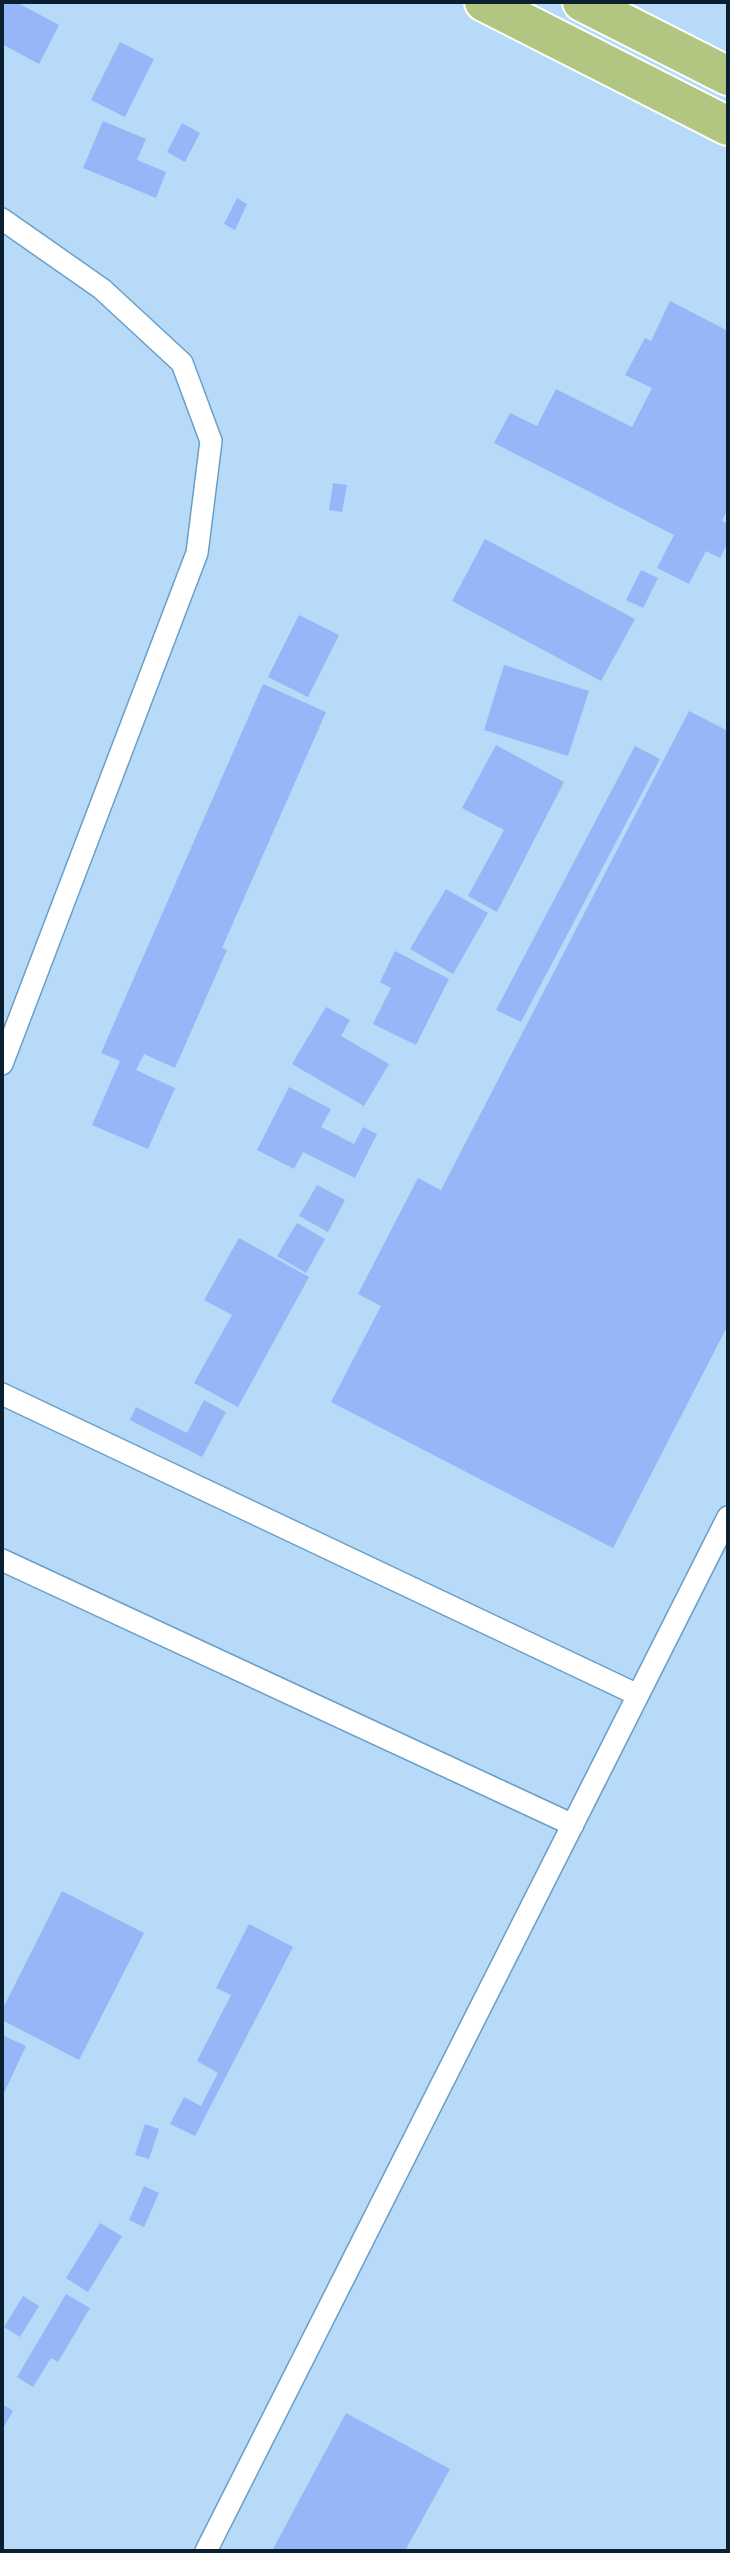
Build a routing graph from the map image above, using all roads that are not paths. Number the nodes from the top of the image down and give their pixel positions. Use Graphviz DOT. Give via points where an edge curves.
graph roads {
  1 [pos="484,2"];
  2 [pos="582,2"];
  3 [pos="728,76"];
  4 [pos="728,126"];
  5 [pos="2,219"];
  6 [pos="2,1063"];
  7 [pos="2,1394"];
  8 [pos="728,1517"];
  9 [pos="2,1560"];
  10 [pos="638,1695"];
  11 [pos="573,1825"];
  12 [pos="206,2551"];
  1 -- 4 [label="highway"];
  2 -- 3 [label="highway"];
  5 -- 6 [label="lane" via="102,289 181,363 211,441 197,553"];
  7 -- 10 [label="lane"];
  8 -- 10 [label="lane"];
  9 -- 11 [label="lane"];
  10 -- 11 [label="lane"];
  11 -- 12 [label="lane"];
}
